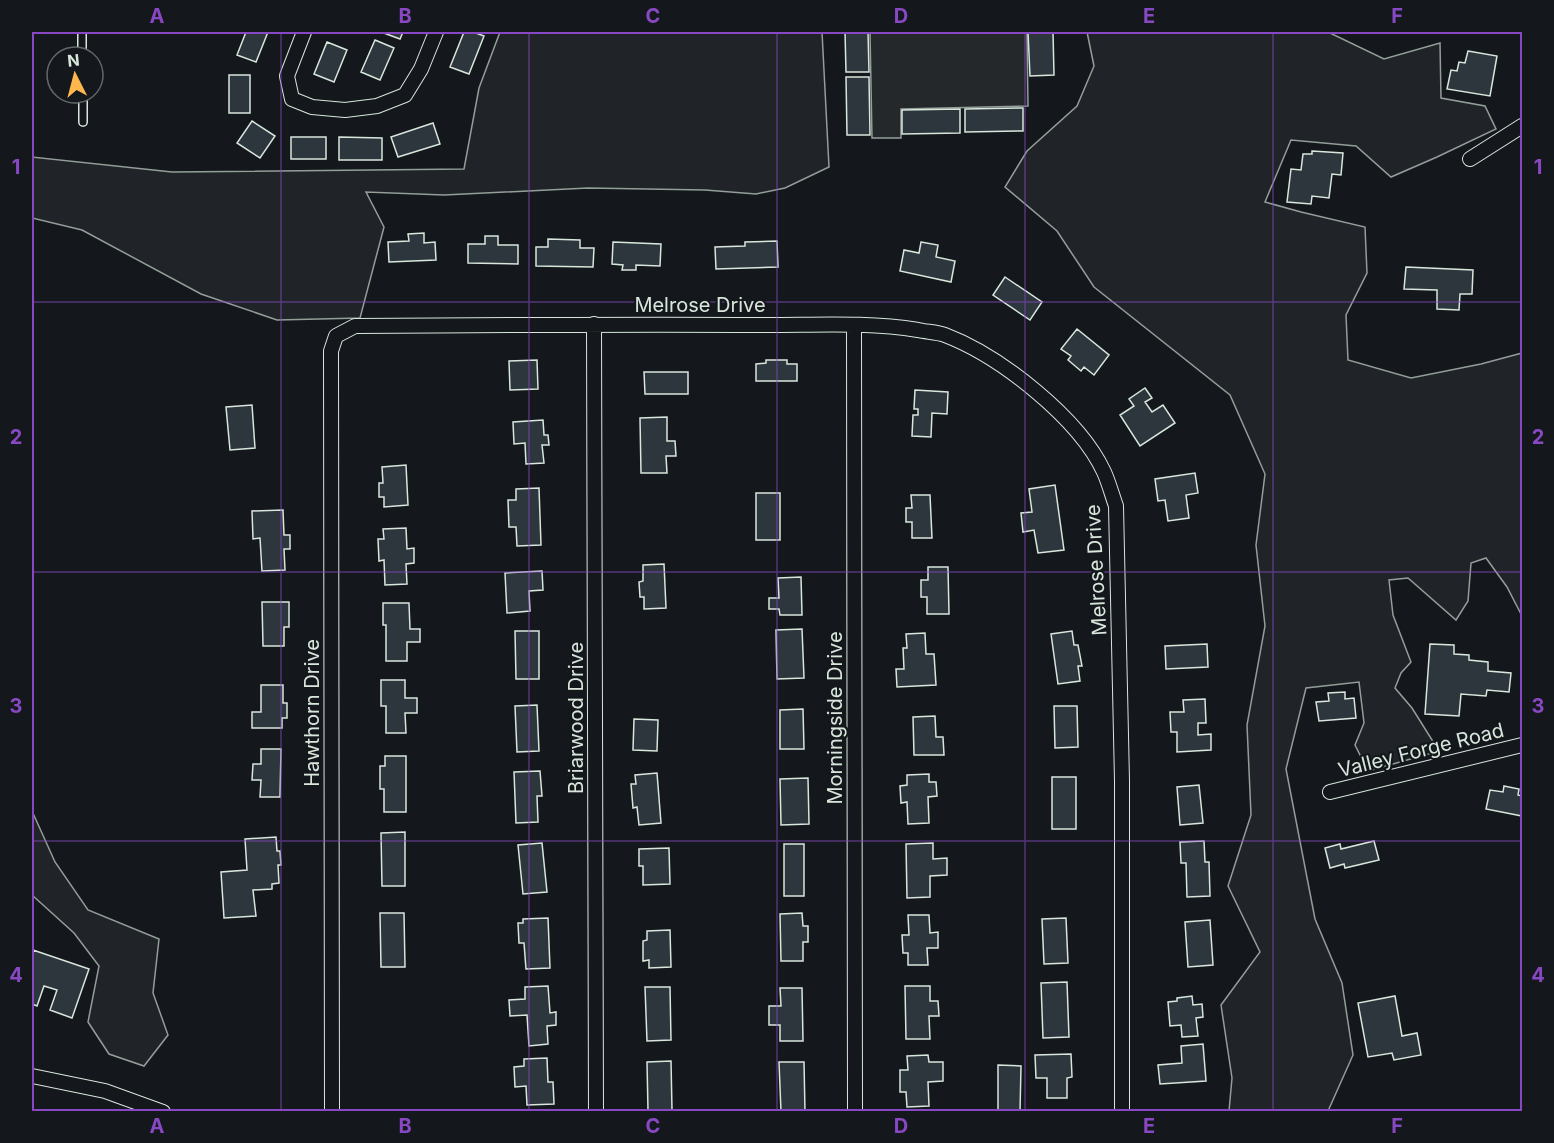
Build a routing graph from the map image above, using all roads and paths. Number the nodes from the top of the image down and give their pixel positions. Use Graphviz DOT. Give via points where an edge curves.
graph roads {
  1 [pos="304,32"];
  2 [pos="436,32"];
  3 [pos="83,105"];
  4 [pos="83,122"];
  5 [pos="1522,126"];
  6 [pos="1470,159"];
  7 [pos="594,324"];
  8 [pos="854,325"];
  9 [pos="355,327"];
  10 [pos="1522,745"];
  11 [pos="1330,792"];
  12 [pos="32,1076"];
  13 [pos="163,1112"];
  14 [pos="332,1112"];
  15 [pos="596,1112"];
  16 [pos="855,1112"];
  17 [pos="1122,1112"];
  1 -- 2 [label="street" via="287,76 292,99 312,107 345,110 377,106 405,95"];
  3 -- 4 [label="lane"];
  5 -- 6 [label="street"];
  7 -- 8 [label="street, Melrose Drive"];
  7 -- 9 [label="street, Melrose Drive"];
  7 -- 15 [label="street, Briarwood Drive"];
  8 -- 16 [label="street, Morningside Drive"];
  8 -- 17 [label="street, Melrose Drive" via="942,334 997,362 1056,409 1082,438 1103,471 1116,506 1122,781"];
  9 -- 14 [label="street, Hawthorn Drive" via="336,336 331,351"];
  10 -- 11 [label="street, Valley Forge Road"];
  12 -- 13 [label="street" via="105,1091"];
}
